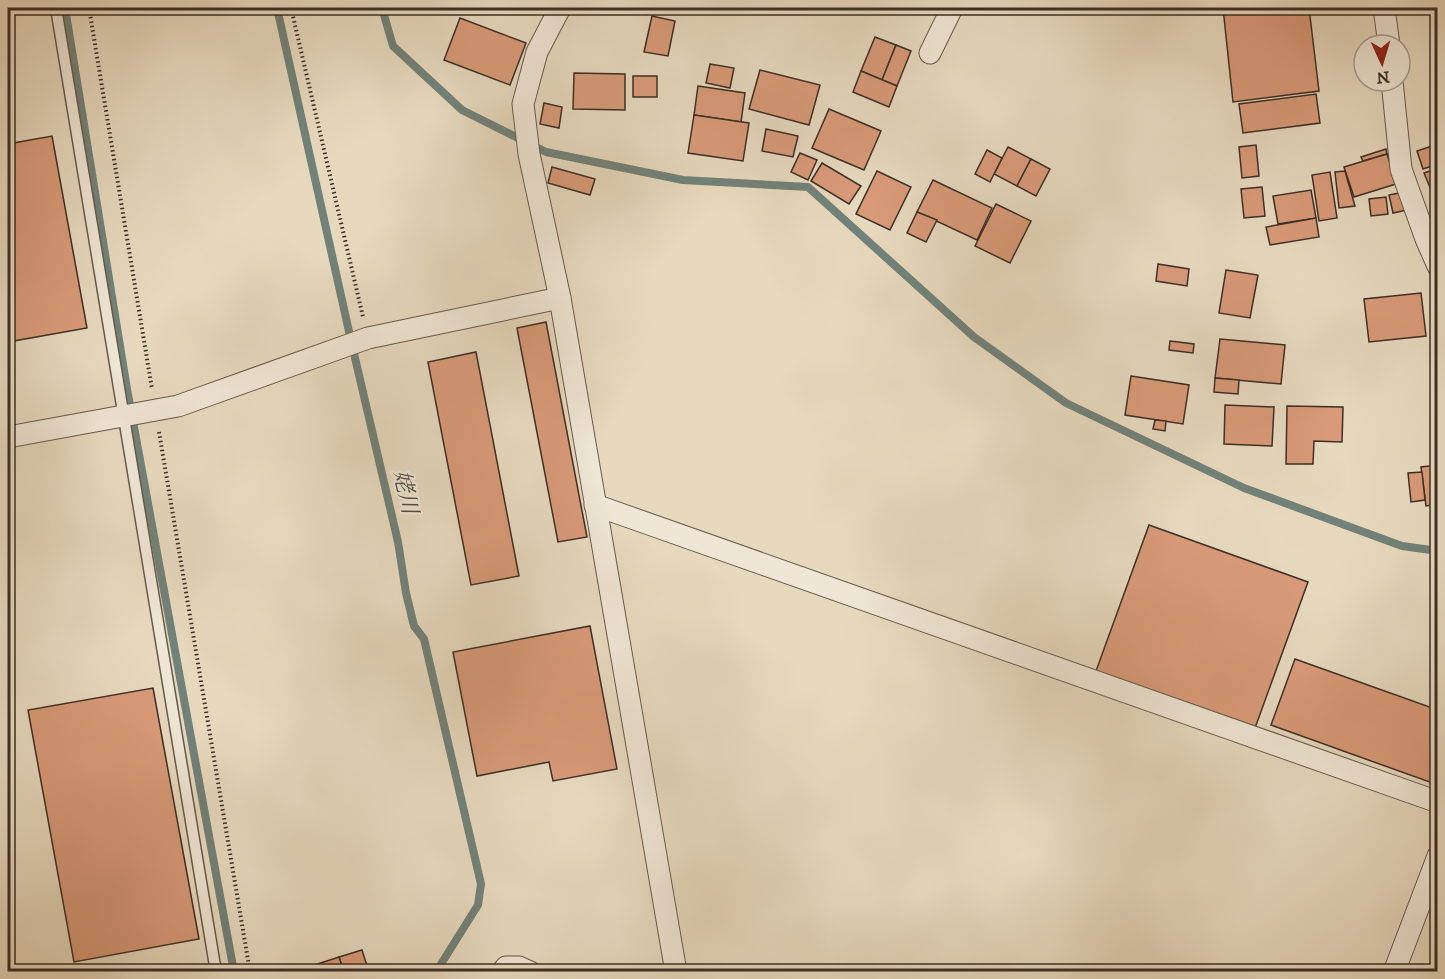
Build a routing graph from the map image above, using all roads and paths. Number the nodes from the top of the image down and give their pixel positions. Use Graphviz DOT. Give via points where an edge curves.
graph roads {
  1 [pos="56,8"];
  2 [pos="89,8"];
  3 [pos="291,8"];
  4 [pos="560,8"];
  5 [pos="952,8"];
  6 [pos="1384,8"];
  7 [pos="1387,33"];
  8 [pos="930,53"];
  9 [pos="1393,93"];
  10 [pos="1437,266"];
  11 [pos="560,298"];
  12 [pos="368,338"];
  13 [pos="155,410"];
  14 [pos="123,416"];
  15 [pos="8,437"];
  16 [pos="595,505"];
  17 [pos="1437,802"];
  18 [pos="1437,856"];
  19 [pos="216,972"];
  20 [pos="250,972"];
  21 [pos="502,972"];
  22 [pos="530,972"];
  23 [pos="676,972"];
  24 [pos="1394,972"];
  1 -- 14 [label="lane"];
  2 -- 13 [label="path"];
  3 -- 12 [label="path"];
  4 -- 11 [label="street" via="537,52 523,104 529,154"];
  5 -- 8 [label="street"];
  6 -- 7 [label="street"];
  9 -- 10 [label="street" via="1401,169"];
  11 -- 12 [label="street"];
  11 -- 16 [label="street"];
  12 -- 13 [label="street" via="178,406"];
  13 -- 14 [label="street"];
  13 -- 20 [label="path"];
  14 -- 15 [label="street"];
  14 -- 19 [label="lane"];
  16 -- 17 [label="street"];
  16 -- 23 [label="street"];
  18 -- 24 [label="street"];
  21 -- 22 [label="street" via="506,967 519,967"];
}
